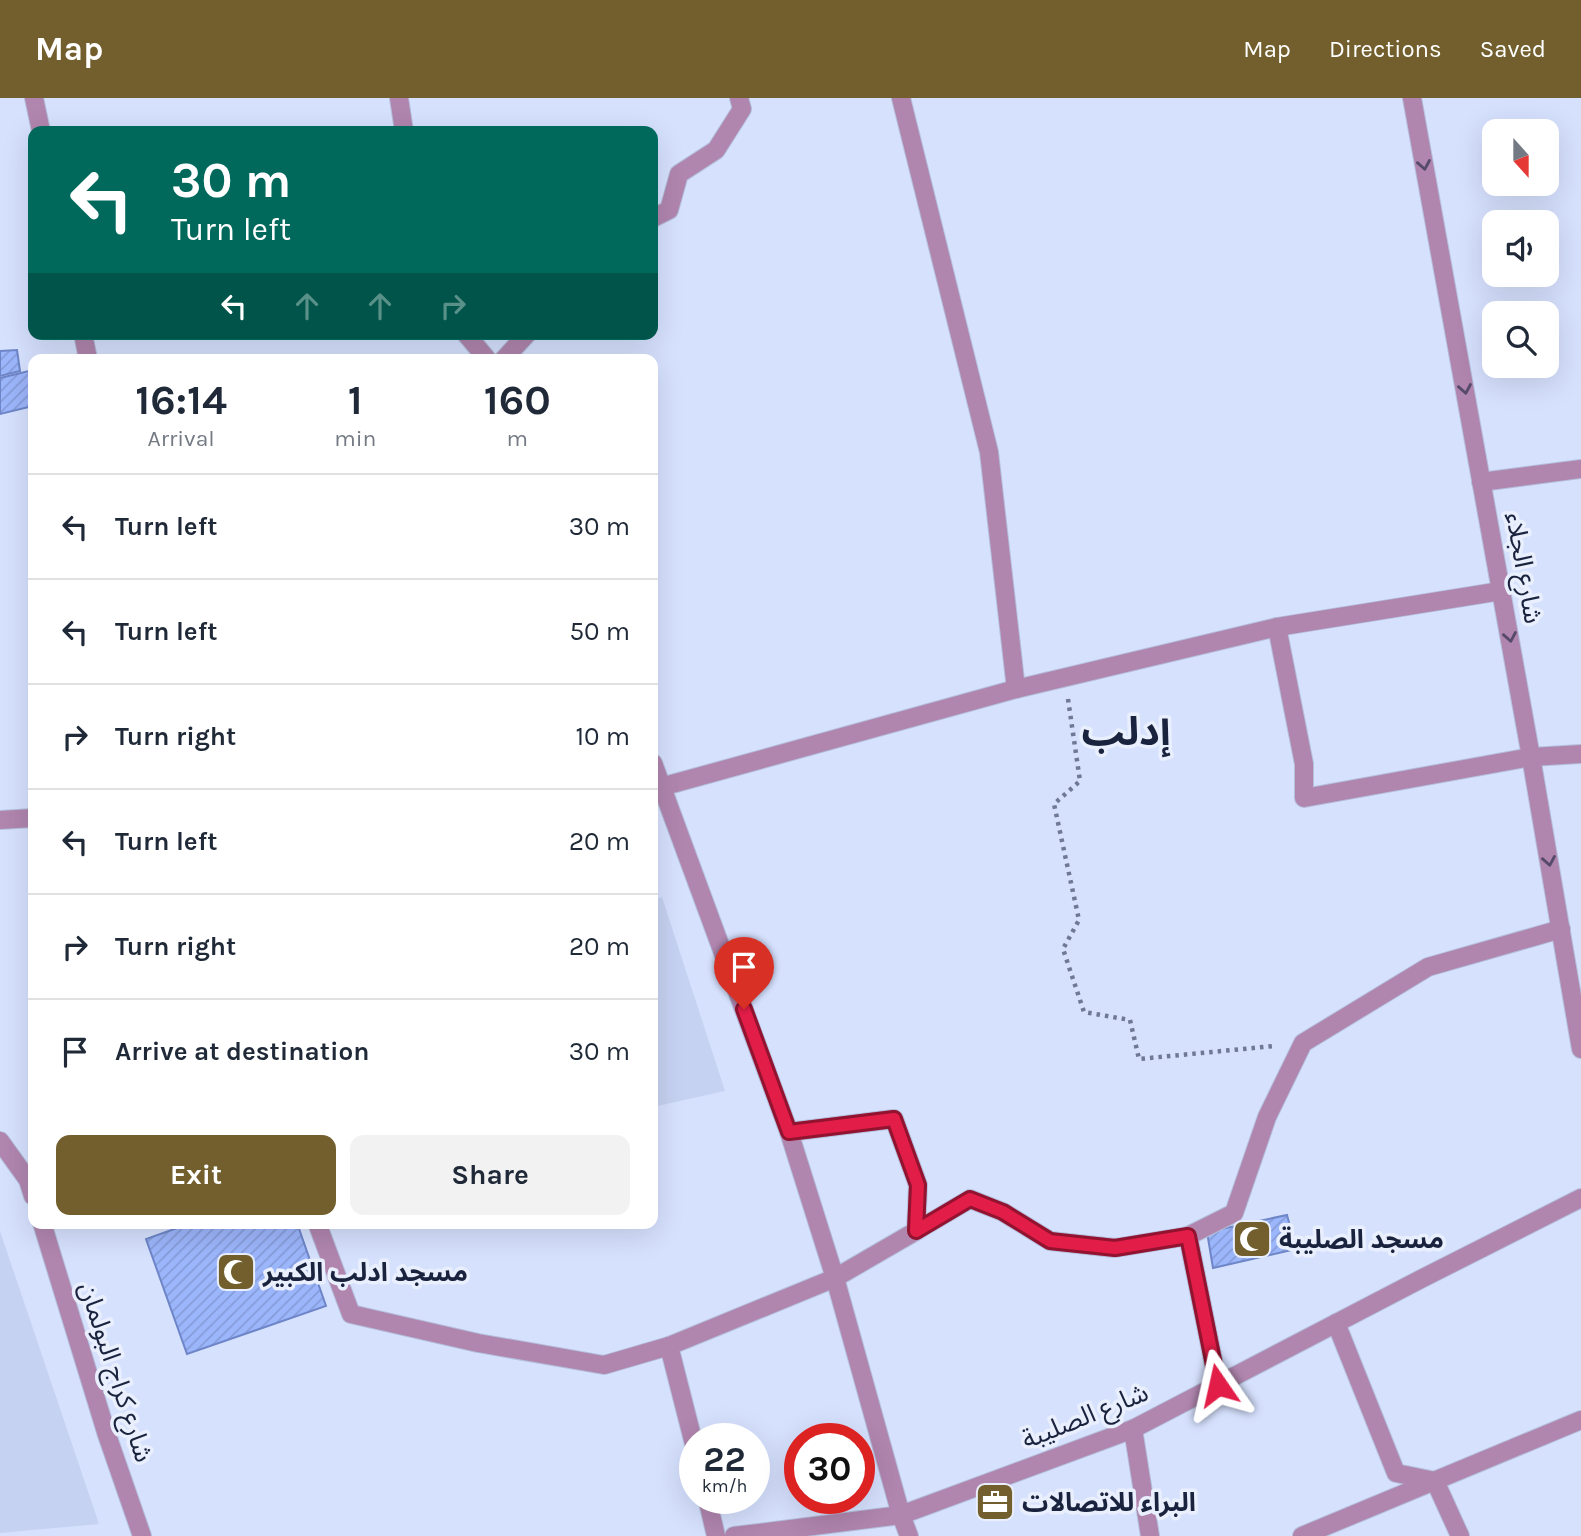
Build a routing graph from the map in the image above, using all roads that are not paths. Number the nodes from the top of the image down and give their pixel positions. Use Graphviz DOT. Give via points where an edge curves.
graph roads {
  1 [pos="34,98"];
  2 [pos="399,98"];
  3 [pos="739,98"];
  4 [pos="901,98"];
  5 [pos="1412,98"];
  6 [pos="40,126"];
  7 [pos="403,126"];
  8 [pos="658,216"];
  9 [pos="471,340"];
  10 [pos="521,340"];
  11 [pos="482,354"];
  12 [pos="509,354"];
  13 [pos="1581,469"];
  14 [pos="1481,482"];
  15 [pos="1501,591"];
  16 [pos="1277,627"];
  17 [pos="1016,689"];
  18 [pos="1581,754"];
  19 [pos="1531,757"];
  20 [pos="658,777"];
  21 [pos="658,782"];
  22 [pos="28,818"];
  23 [pos="0,820"];
  24 [pos="1561,929"];
  25 [pos="1575,981"];
  26 [pos="1581,1049"];
  27 [pos="789,1132"];
  28 [pos="0,1141"];
  29 [pos="28,1180"];
  30 [pos="1581,1198"];
  31 [pos="44,1229"];
  32 [pos="319,1229"];
  33 [pos="916,1231"];
  34 [pos="1188,1236"];
  35 [pos="835,1278"];
  36 [pos="1336,1323"];
  37 [pos="669,1346"];
  38 [pos="1218,1385"];
  39 [pos="1581,1420"];
  40 [pos="689,1423"];
  41 [pos="1133,1429"];
  42 [pos="1435,1481"];
  43 [pos="711,1514"];
  44 [pos="901,1516"];
  45 [pos="142,1536"];
  46 [pos="716,1536"];
  47 [pos="734,1536"];
  48 [pos="909,1536"];
  49 [pos="1150,1536"];
  50 [pos="1303,1536"];
  51 [pos="1460,1536"];
  1 -- 6 [label="street"];
  2 -- 7 [label="street"];
  3 -- 8 [label="street" via="742,110 716,150 679,174 669,211"];
  4 -- 17 [label="street" via="989,452"];
  5 -- 14 [label="street, شارع الجلاء, one-way"];
  9 -- 11 [label="street"];
  10 -- 12 [label="street"];
  13 -- 14 [label="street"];
  14 -- 15 [label="street, شارع الجلاء"];
  15 -- 16 [label="street"];
  15 -- 19 [label="street, شارع الجلاء, one-way"];
  16 -- 17 [label="street"];
  16 -- 19 [label="street" via="1304,764 1304,798"];
  17 -- 20 [label="street"];
  18 -- 19 [label="street"];
  19 -- 24 [label="street, شارع الجلاء, one-way"];
  21 -- 27 [label="street"];
  22 -- 23 [label="street"];
  24 -- 25 [label="street, شارع الجلاء"];
  24 -- 34 [label="street" via="1428,967 1303,1043 1267,1117 1234,1213"];
  25 -- 26 [label="street, شارع الجلاء"];
  27 -- 33 [label="street" via="894,1119 918,1185"];
  27 -- 35 [label="street"];
  28 -- 29 [label="street"];
  30 -- 36 [label="street, شارع الصليبة"];
  31 -- 45 [label="street, شارع كراج البولمان"];
  32 -- 37 [label="street" via="351,1314 604,1365"];
  33 -- 34 [label="street" via="970,1199 1003,1212 1050,1241 1115,1248"];
  33 -- 35 [label="street"];
  34 -- 38 [label="street"];
  35 -- 37 [label="street"];
  35 -- 44 [label="street"];
  36 -- 38 [label="street, شارع الصليبة"];
  36 -- 42 [label="street" via="1396,1473"];
  37 -- 40 [label="street"];
  38 -- 41 [label="street, شارع الصليبة"];
  39 -- 42 [label="street"];
  41 -- 44 [label="street, شارع الصليبة"];
  41 -- 49 [label="street"];
  42 -- 50 [label="street"];
  42 -- 51 [label="street"];
  43 -- 46 [label="street"];
  44 -- 47 [label="street, شارع الصليبة"];
  44 -- 48 [label="street"];
}
